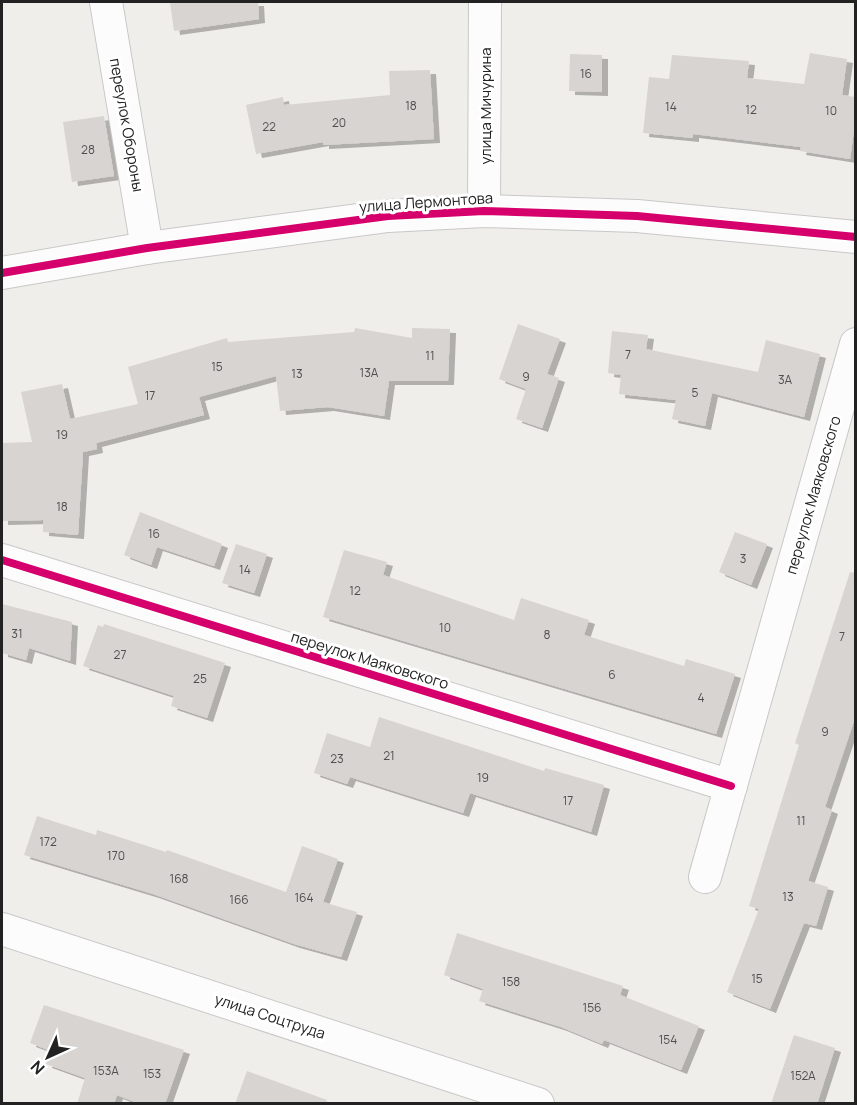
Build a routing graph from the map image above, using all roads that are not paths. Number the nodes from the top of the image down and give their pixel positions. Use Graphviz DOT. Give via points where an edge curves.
graph roads {
  1 [pos="106,2"];
  2 [pos="485,2"];
  3 [pos="484,211"];
  4 [pos="855,237"];
  5 [pos="147,248"];
  6 [pos="2,273"];
  7 [pos="855,344"];
  8 [pos="2,560"];
  9 [pos="731,786"];
  10 [pos="705,877"];
  11 [pos="2,929"];
  12 [pos="538,1104"];
  1 -- 5 [label="street, переулок Обороны"];
  2 -- 3 [label="street, улица Мичурина"];
  3 -- 4 [label="street, улица Лермонтова" via="637,216"];
  3 -- 5 [label="street, улица Лермонтова" via="388,216"];
  5 -- 6 [label="street, улица Лермонтова"];
  7 -- 9 [label="street, переулок Маяковского"];
  8 -- 9 [label="street, переулок Маяковского"];
  9 -- 10 [label="street, переулок Маяковского"];
  11 -- 12 [label="street, улица Соцтруда"];
}
